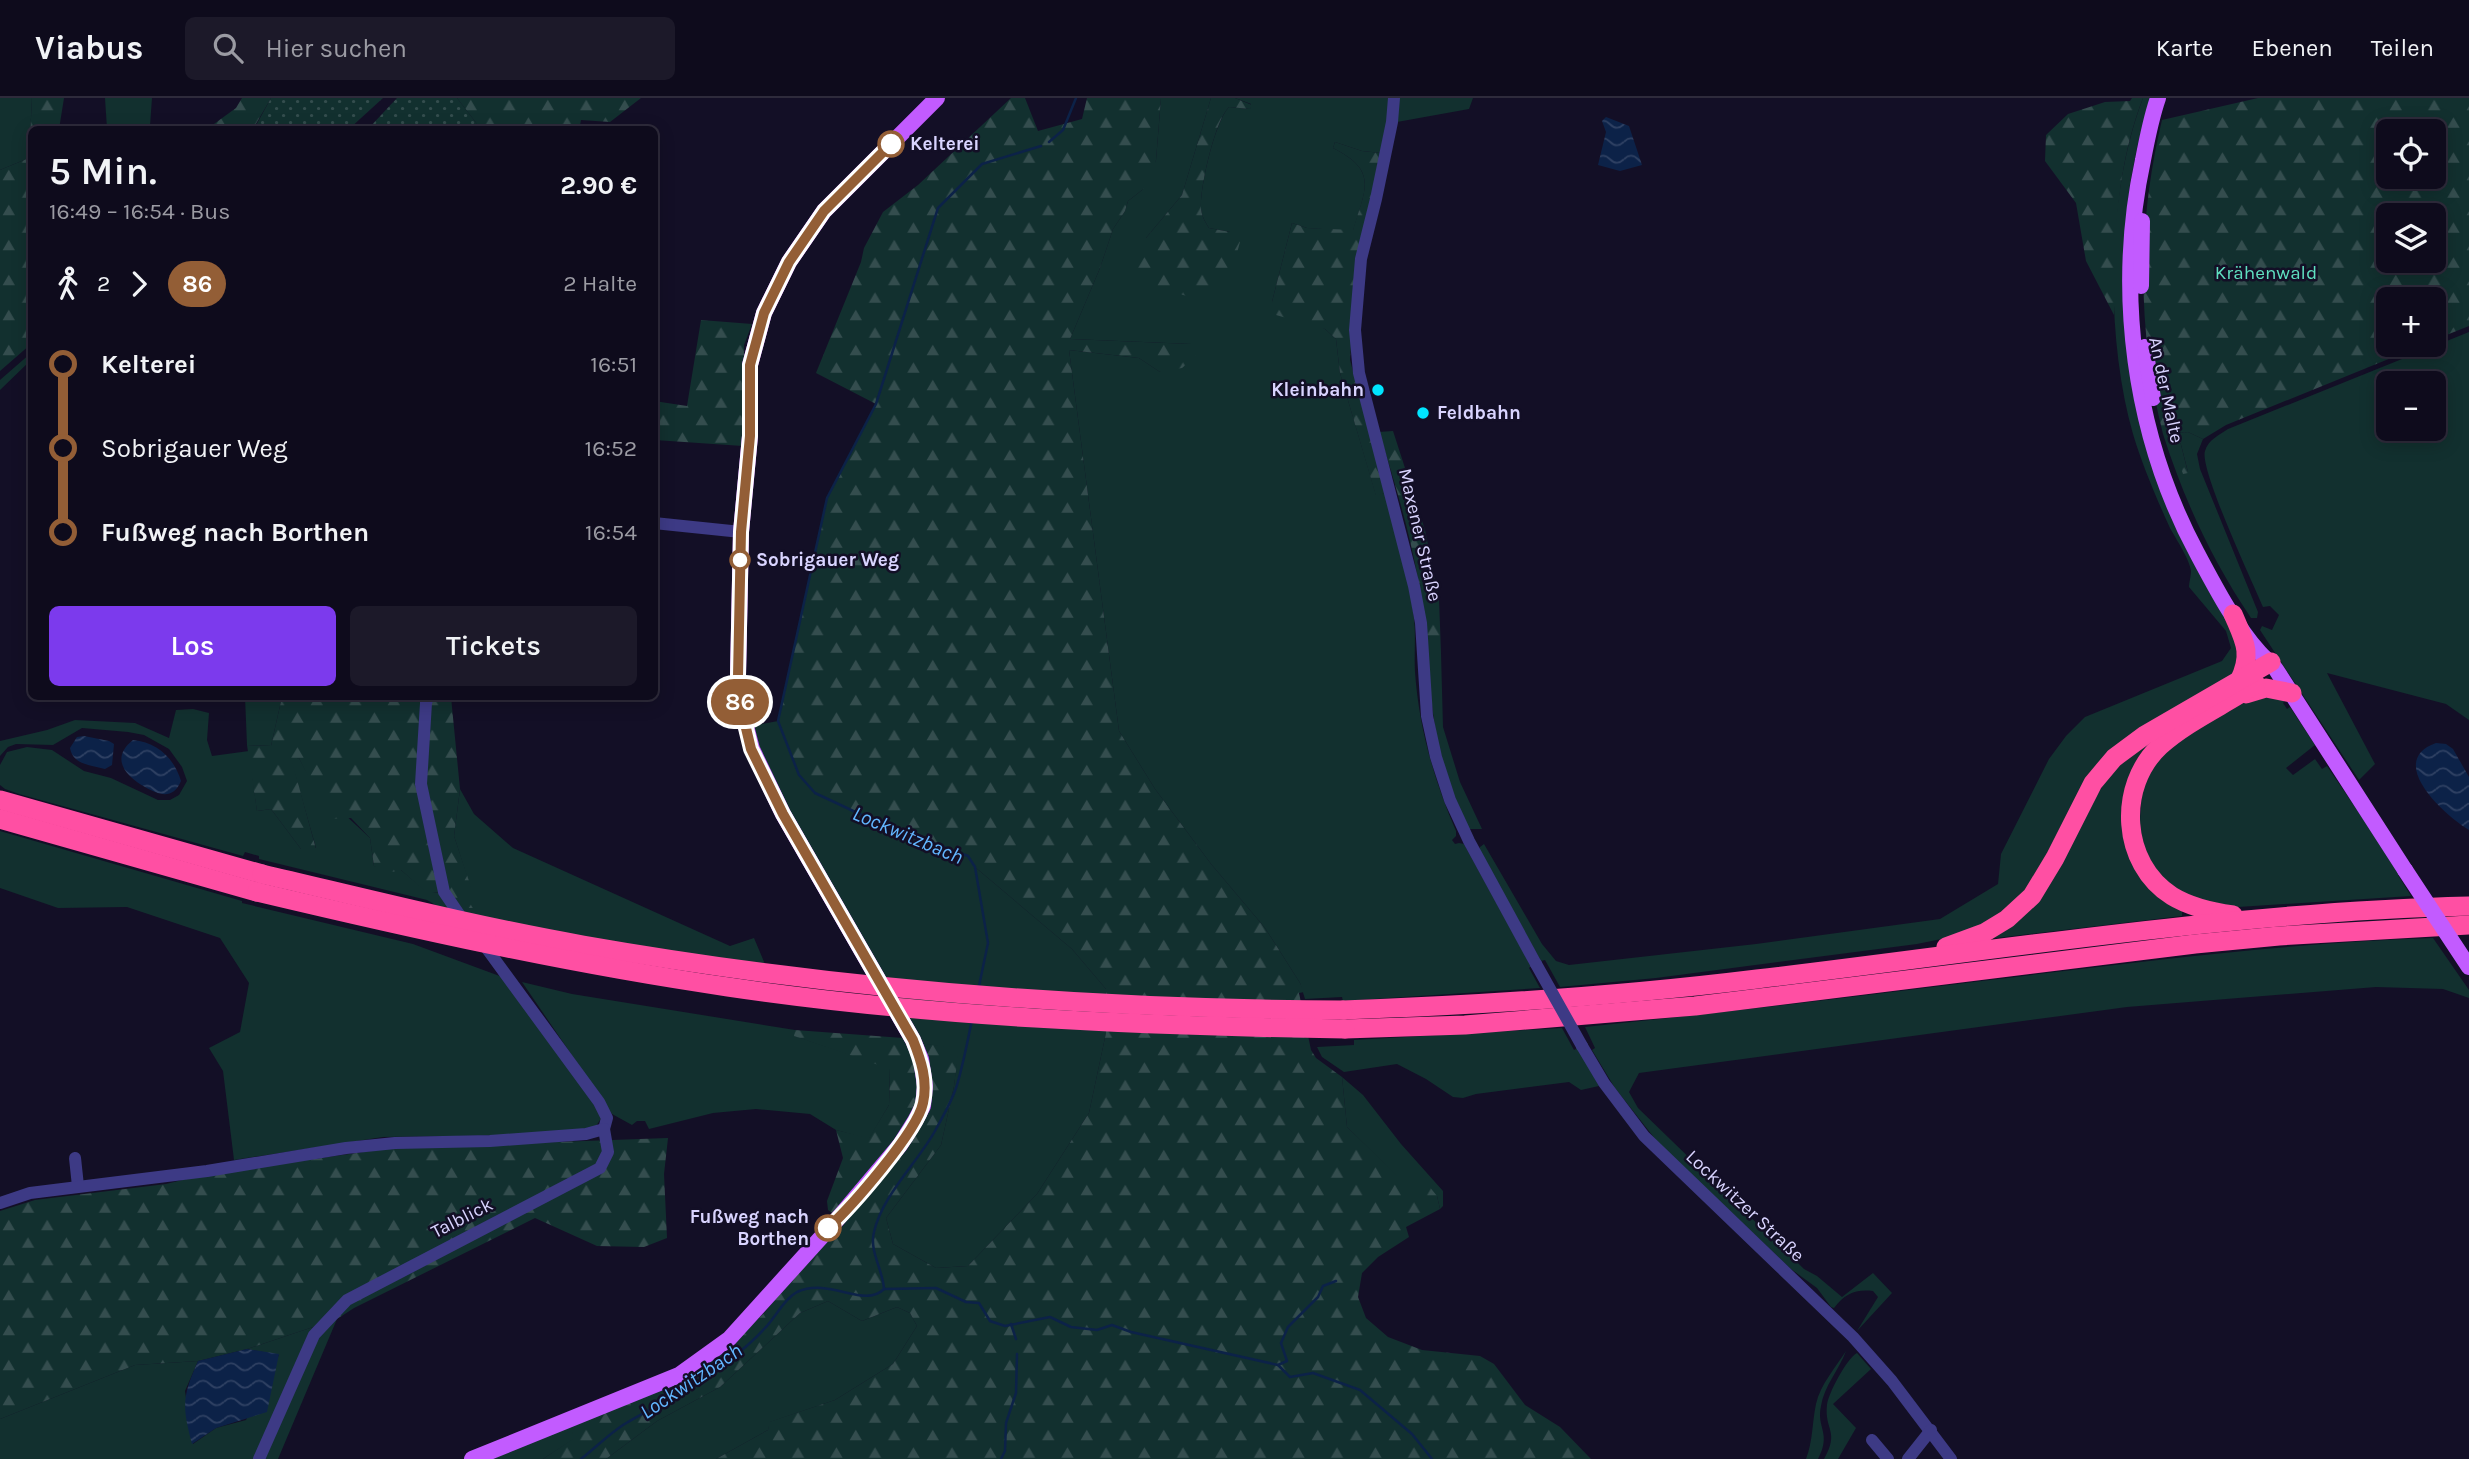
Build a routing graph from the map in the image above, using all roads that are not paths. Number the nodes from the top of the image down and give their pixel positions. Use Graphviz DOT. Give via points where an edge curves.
graph roads {
  1 [pos="937,98"];
  2 [pos="1394,98"];
  3 [pos="2158,98"];
  4 [pos="2166,98"];
  5 [pos="658,523"];
  6 [pos="741,532"];
  7 [pos="2233,614"];
  8 [pos="2274,667"];
  9 [pos="2237,690"];
  10 [pos="2292,693"];
  11 [pos="427,700"];
  12 [pos="0,800"];
  13 [pos="0,819"];
  14 [pos="259,883"];
  15 [pos="2469,906"];
  16 [pos="2262,919"];
  17 [pos="2469,925"];
  18 [pos="1913,959"];
  19 [pos="1536,964"];
  20 [pos="2469,967"];
  21 [pos="1344,1020"];
  22 [pos="604,1129"];
  23 [pos="75,1158"];
  24 [pos="78,1186"];
  25 [pos="0,1203"];
  26 [pos="1930,1430"];
  27 [pos="1872,1440"];
  28 [pos="259,1459"];
  29 [pos="472,1459"];
  30 [pos="1888,1459"];
  31 [pos="1908,1459"];
  32 [pos="1951,1459"];
  1 -- 6 [label="main road" via="824,211 789,262 764,313 750,365 750,436"];
  2 -- 19 [label="street, Maxener Straße" via="1361,258 1355,330 1359,373 1415,586 1427,716 1436,757 1469,841"];
  3 -- 7 [label="main road, An der Malte" via="2137,187 2130,245 2130,317 2138,378 2171,494 2196,551"];
  4 -- 8 [label="main road, An der Malte" via="2152,150 2142,219 2140,317 2156,417 2188,511 2222,580 2267,647"];
  5 -- 6 [label="street"];
  6 -- 29 [label="main road" via="738,676 751,749 783,814 913,1040 921,1059 923,1106 900,1145 729,1339 680,1375"];
  7 -- 8 [label="main road, An der Malte"];
  7 -- 9 [label="highway" via="2247,654"];
  8 -- 9 [label="highway"];
  8 -- 10 [label="main road, An der Malte"];
  9 -- 10 [label="highway" via="2266,688"];
  9 -- 16 [label="highway" via="2152,755 2130,800 2130,821 2143,867 2171,895 2214,912"];
  9 -- 18 [label="highway" via="2144,735 2114,758 2093,783 2032,896 2007,919 1984,933"];
  10 -- 20 [label="main road, An der Malte, bridge"];
  11 -- 22 [label="street" via="421,784 444,892 599,1102 607,1118"];
  12 -- 14 [label="highway"];
  13 -- 14 [label="highway"];
  14 -- 21 [label="highway, bridge" via="557,940 796,977 1006,997"];
  15 -- 16 [label="highway"];
  16 -- 18 [label="highway"];
  17 -- 21 [label="highway" via="2195,944 1695,1006 1465,1024"];
  18 -- 21 [label="highway"];
  19 -- 26 [label="street, Lockwitzer Straße, bridge" via="1604,1083 1644,1136 1839,1323"];
  22 -- 24 [label="street" via="586,1134 346,1148"];
  22 -- 28 [label="street, Talblick" via="608,1152 600,1168 347,1300 314,1335"];
  23 -- 24 [label="street"];
  24 -- 25 [label="street"];
  26 -- 31 [label="street"];
  26 -- 32 [label="street, Lockwitzer Straße"];
  27 -- 30 [label="street"];
}
